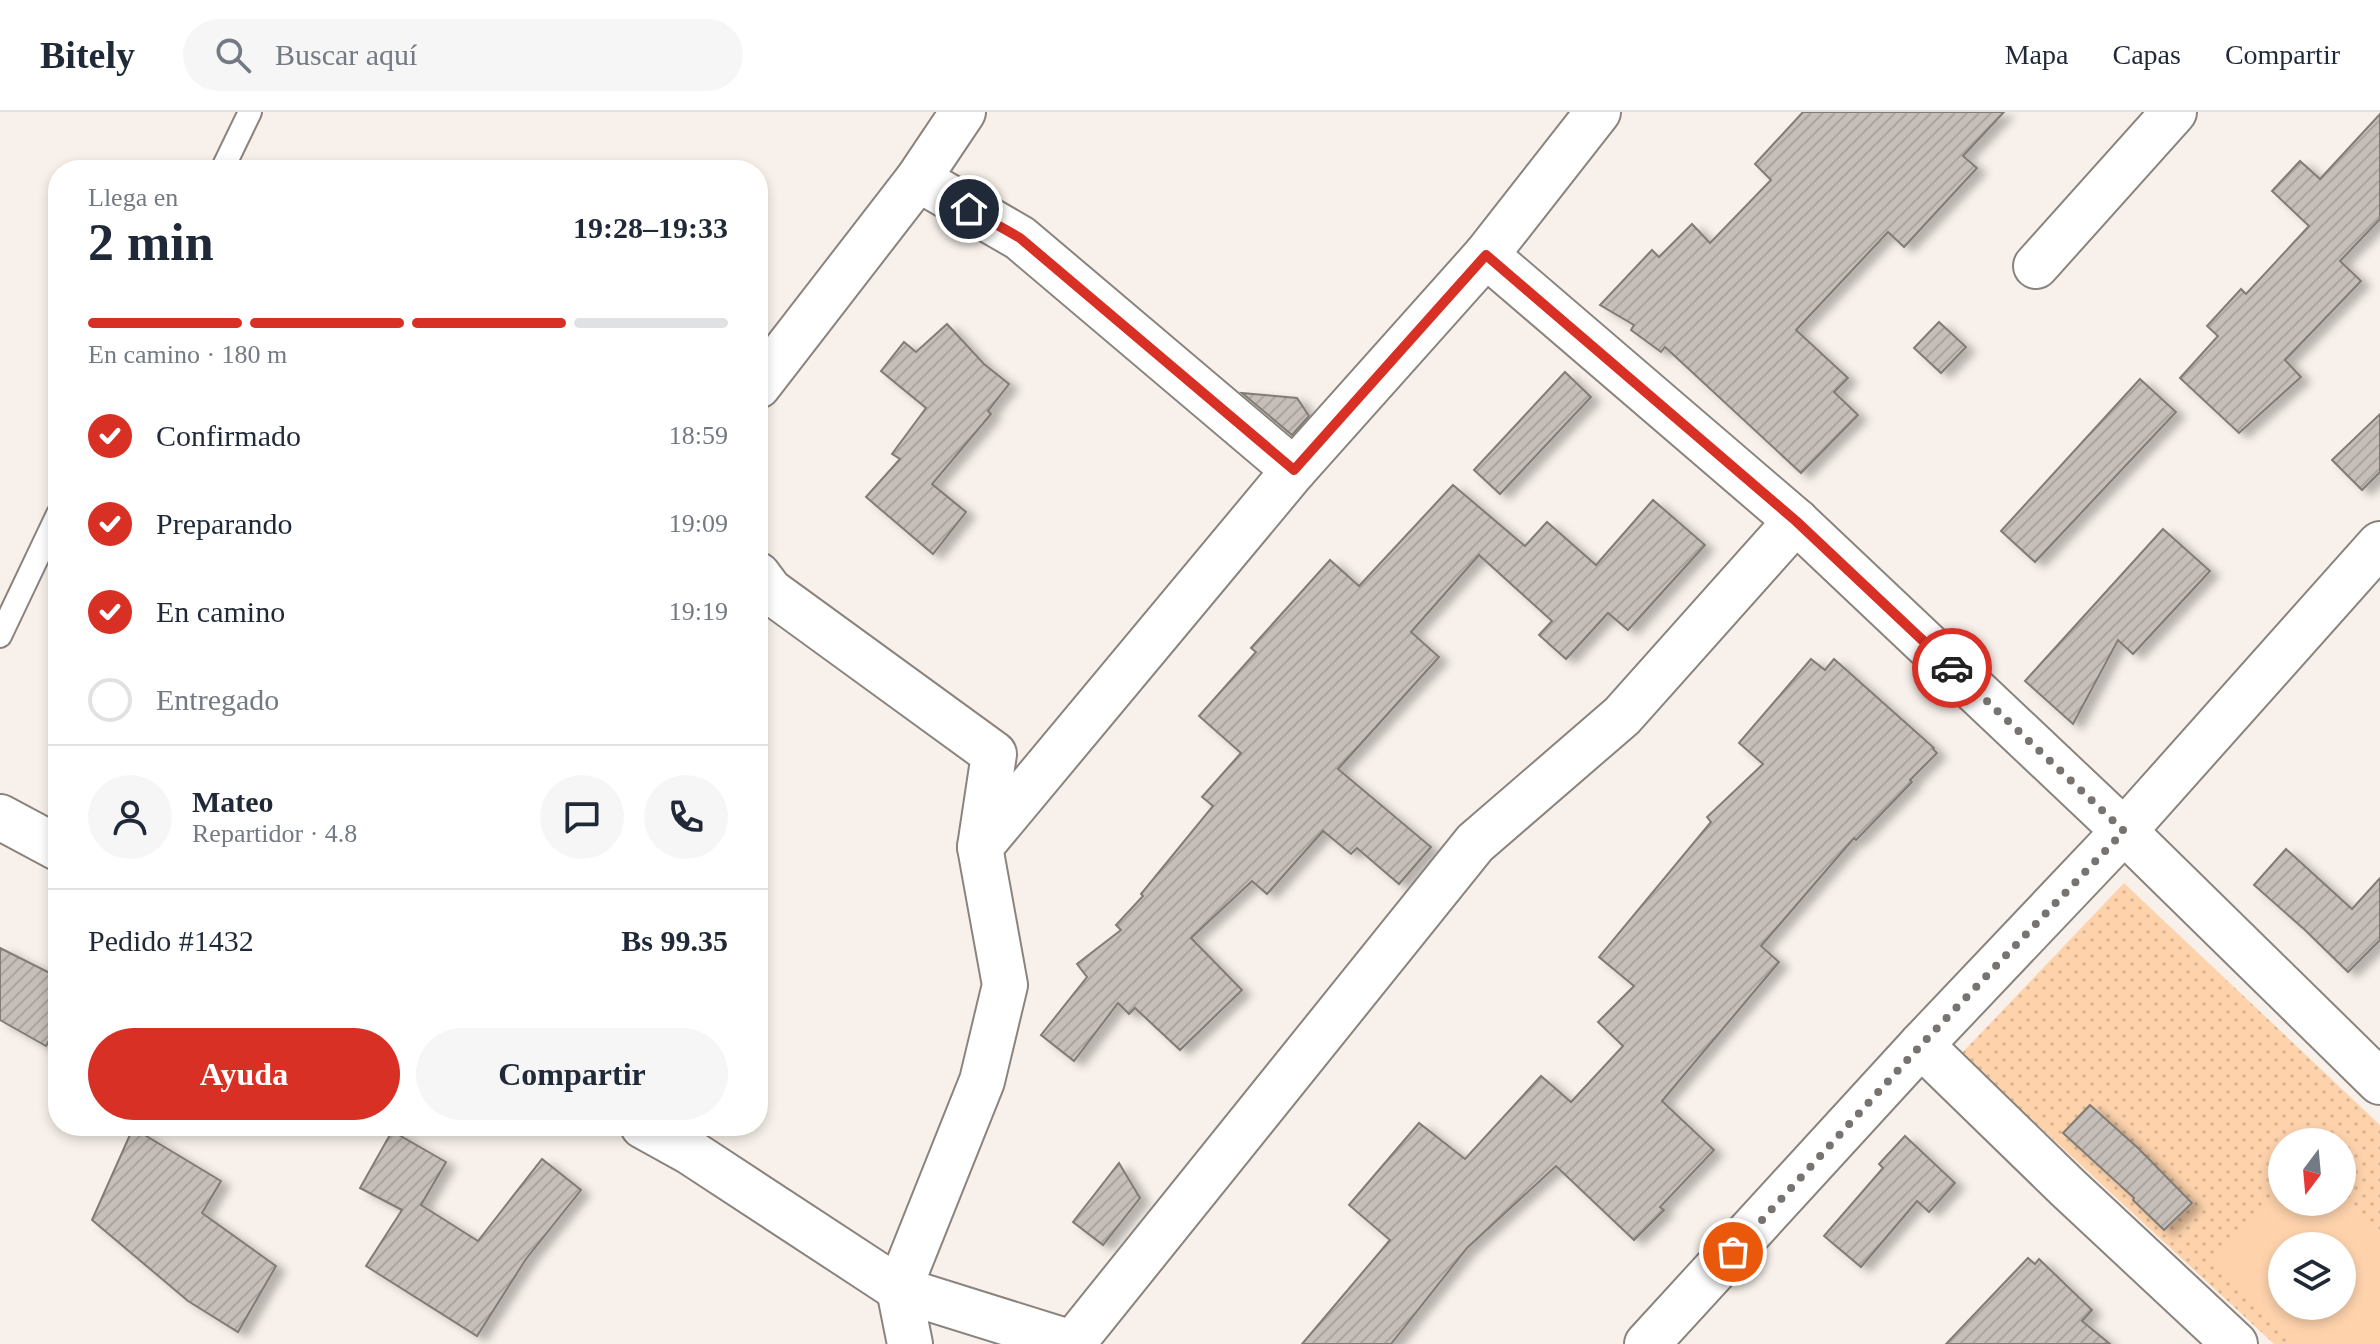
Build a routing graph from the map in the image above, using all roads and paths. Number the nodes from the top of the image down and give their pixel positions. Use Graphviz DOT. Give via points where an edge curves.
graph roads {
  1 [pos="250,112"];
  2 [pos="963,112"];
  3 [pos="1598,112"];
  4 [pos="2174,112"];
  5 [pos="227,160"];
  6 [pos="918,179"];
  7 [pos="1486,255"];
  8 [pos="2036,266"];
  9 [pos="768,373"];
  10 [pos="1294,470"];
  11 [pos="1796,521"];
  12 [pos="48,535"];
  13 [pos="2380,544"];
  14 [pos="768,588"];
  15 [pos="0,636"];
  16 [pos="0,817"];
  17 [pos="2124,831"];
  18 [pos="48,843"];
  19 [pos="980,847"];
  20 [pos="1921,1045"];
  21 [pos="2380,1082"];
  22 [pos="661,1136"];
  23 [pos="899,1289"];
  24 [pos="1073,1343"];
  25 [pos="910,1344"];
  26 [pos="1647,1344"];
  27 [pos="2235,1344"];
  1 -- 5 [label="lane"];
  2 -- 6 [label="street"];
  3 -- 7 [label="street"];
  4 -- 8 [label="street"];
  6 -- 9 [label="street"];
  6 -- 10 [label="street" via="1020,238"];
  7 -- 10 [label="street"];
  7 -- 11 [label="street"];
  10 -- 19 [label="street"];
  11 -- 17 [label="street"];
  11 -- 24 [label="street" via="1622,716 1475,843"];
  12 -- 15 [label="lane"];
  13 -- 17 [label="street"];
  14 -- 19 [label="street" via="994,754"];
  16 -- 18 [label="street"];
  17 -- 20 [label="street"];
  17 -- 21 [label="street"];
  19 -- 23 [label="street" via="1005,985 982,1081"];
  20 -- 26 [label="street"];
  20 -- 27 [label="street"];
  22 -- 23 [label="street"];
  23 -- 24 [label="street"];
  23 -- 25 [label="street"];
}
